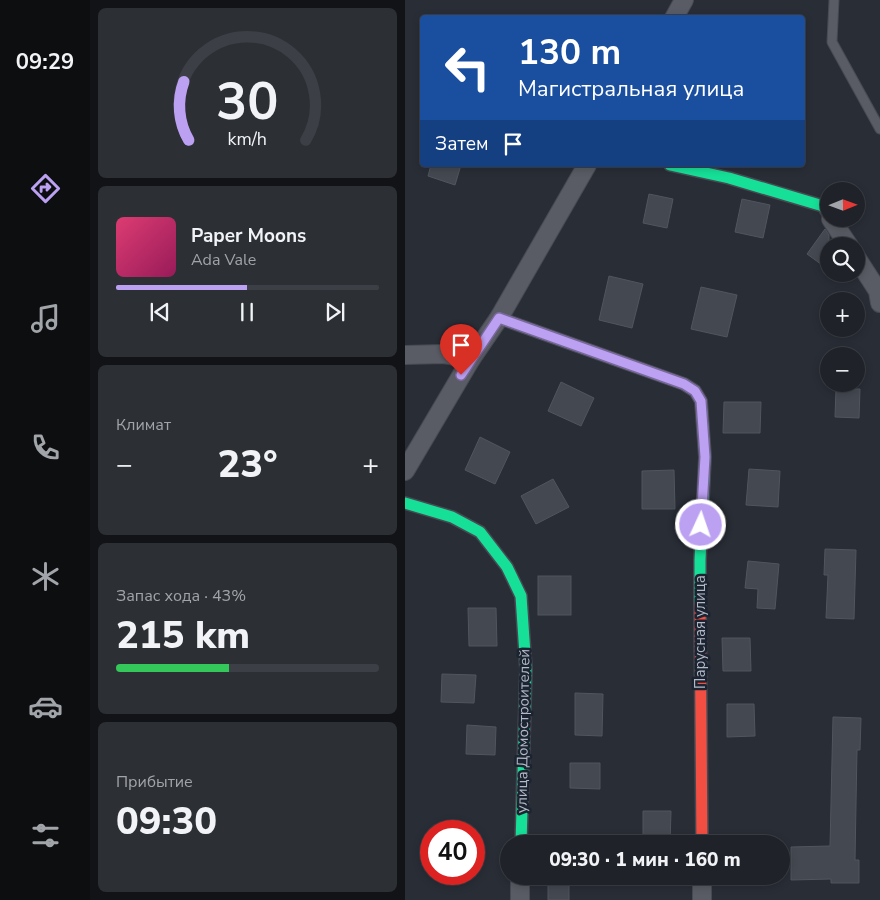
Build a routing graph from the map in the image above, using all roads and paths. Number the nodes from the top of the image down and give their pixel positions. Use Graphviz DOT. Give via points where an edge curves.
graph roads {
  1 [pos="684,0"];
  2 [pos="834,0"];
  3 [pos="676,15"];
  4 [pos="880,128"];
  5 [pos="586,167"];
  6 [pos="679,167"];
  7 [pos="820,205"];
  8 [pos="865,271"];
  9 [pos="880,303"];
  10 [pos="499,318"];
  11 [pos="405,355"];
  12 [pos="471,359"];
  13 [pos="405,471"];
  14 [pos="405,503"];
  15 [pos="521,835"];
  16 [pos="702,835"];
  17 [pos="520,885"];
  18 [pos="702,885"];
  19 [pos="520,900"];
  20 [pos="702,900"];
  1 -- 3 [label="street"];
  2 -- 4 [label="lane" via="832,42"];
  5 -- 10 [label="street"];
  6 -- 7 [label="street"];
  8 -- 9 [label="street" via="878,291"];
  10 -- 12 [label="street"];
  10 -- 16 [label="street, Парусная улица" via="684,384 695,391 701,401 705,457 700,560"];
  11 -- 12 [label="street" via="443,354"];
  12 -- 13 [label="street"];
  14 -- 15 [label="street, улица Домостроителей" via="452,517 480,532 507,567 521,596 526,669"];
  17 -- 19 [label="street"];
  18 -- 20 [label="street"];
}
